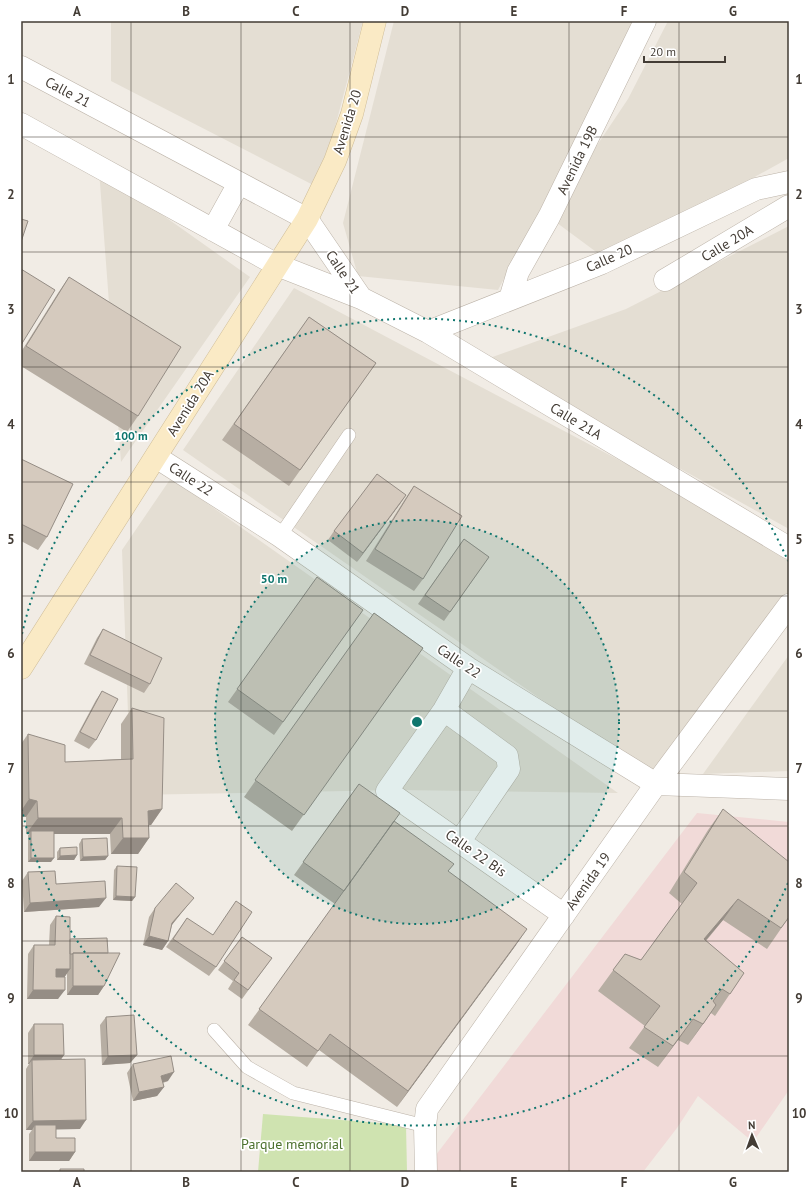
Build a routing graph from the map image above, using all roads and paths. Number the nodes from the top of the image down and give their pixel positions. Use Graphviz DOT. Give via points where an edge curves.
graph roads {
  1 [pos="375,21"];
  2 [pos="645,21"];
  3 [pos="21,67"];
  4 [pos="21,124"];
  5 [pos="789,182"];
  6 [pos="239,183"];
  7 [pos="789,206"];
  8 [pos="307,219"];
  9 [pos="213,230"];
  10 [pos="277,265"];
  11 [pos="665,280"];
  12 [pos="361,298"];
  13 [pos="510,299"];
  14 [pos="428,332"];
  15 [pos="349,435"];
  16 [pos="156,457"];
  17 [pos="280,536"];
  18 [pos="789,548"];
  19 [pos="789,605"];
  20 [pos="21,668"];
  21 [pos="468,668"];
  22 [pos="444,710"];
  23 [pos="656,784"];
  24 [pos="789,788"];
  25 [pos="460,841"];
  26 [pos="564,915"];
  27 [pos="214,1030"];
  28 [pos="425,1126"];
  29 [pos="426,1172"];
  1 -- 8 [label="main road, Avenida 20" via="352,114 335,161"];
  2 -- 13 [label="street, Avenida 19B" via="549,217 518,272"];
  3 -- 6 [label="street, Calle 21"];
  4 -- 9 [label="street, Calle 21"];
  5 -- 13 [label="street, Calle 20" via="756,189 602,263"];
  6 -- 8 [label="street, Calle 21"];
  6 -- 9 [label="street"];
  7 -- 11 [label="street, Calle 20A"];
  8 -- 10 [label="main road, Avenida 20A"];
  8 -- 12 [label="street, Calle 21"];
  9 -- 10 [label="street, Calle 21"];
  10 -- 12 [label="street, Calle 21"];
  10 -- 16 [label="main road, Avenida 20A"];
  12 -- 14 [label="street, Calle 21A"];
  13 -- 14 [label="street, Calle 20"];
  14 -- 18 [label="street, Calle 21A"];
  15 -- 17 [label="lane"];
  16 -- 17 [label="street, Calle 22"];
  16 -- 20 [label="main road, Avenida 20A"];
  17 -- 21 [label="street, Calle 22"];
  19 -- 23 [label="street, Avenida 19"];
  21 -- 22 [label="street"];
  21 -- 23 [label="street, Calle 22"];
  22 -- 25 [label="street" via="507,756 509,769"];
  22 -- 25 [label="street, Calle 22 Bis" via="387,791"];
  23 -- 24 [label="street, Calle 22"];
  23 -- 26 [label="street, Avenida 19"];
  25 -- 26 [label="street, Calle 22 Bis"];
  26 -- 28 [label="street, Avenida 19" via="427,1109"];
  27 -- 28 [label="lane" via="247,1067 293,1093"];
  28 -- 29 [label="street, Avenida 19"];
}
